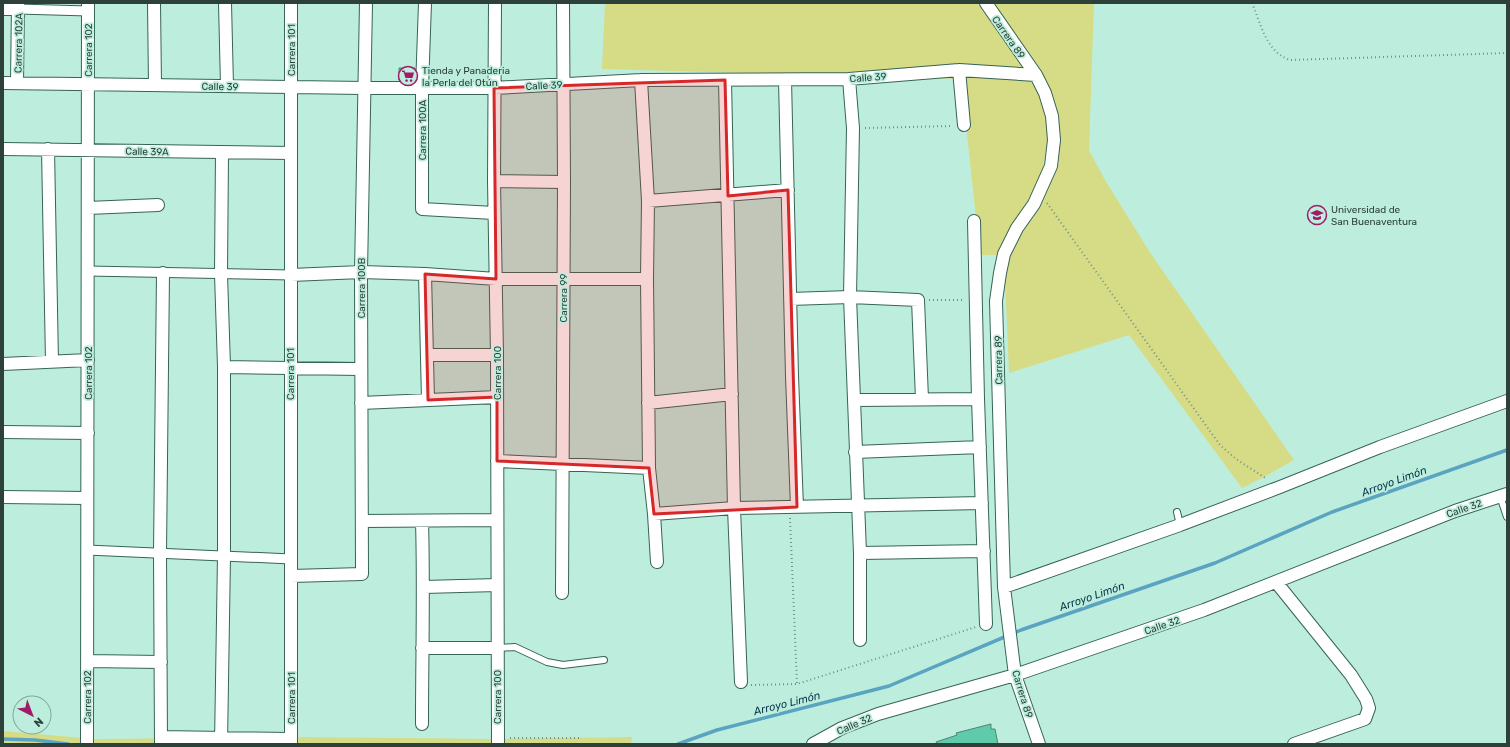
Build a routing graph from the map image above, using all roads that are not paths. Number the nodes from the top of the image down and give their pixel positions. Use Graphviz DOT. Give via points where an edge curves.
graph roads {
  1 [pos="154,3"];
  2 [pos="225,3"];
  3 [pos="291,3"];
  4 [pos="366,3"];
  5 [pos="425,3"];
  6 [pos="495,3"];
  7 [pos="563,3"];
  8 [pos="986,3"];
  9 [pos="18,6"];
  10 [pos="88,7"];
  11 [pos="3,9"];
  12 [pos="959,70"];
  13 [pos="1036,75"];
  14 [pos="849,79"];
  15 [pos="642,80"];
  16 [pos="725,80"];
  17 [pos="785,80"];
  18 [pos="3,83"];
  19 [pos="17,83"];
  20 [pos="88,84"];
  21 [pos="564,84"];
  22 [pos="155,85"];
  23 [pos="227,86"];
  24 [pos="291,86"];
  25 [pos="365,88"];
  26 [pos="422,88"];
  27 [pos="494,88"];
  28 [pos="964,125"];
  29 [pos="3,149"];
  30 [pos="48,149"];
  31 [pos="89,150"];
  32 [pos="222,152"];
  33 [pos="291,153"];
  34 [pos="494,181"];
  35 [pos="564,182"];
  36 [pos="788,190"];
  37 [pos="728,196"];
  38 [pos="648,201"];
  39 [pos="158,205"];
  40 [pos="88,208"];
  41 [pos="494,213"];
  42 [pos="974,221"];
  43 [pos="88,272"];
  44 [pos="361,272"];
  45 [pos="163,273"];
  46 [pos="221,274"];
  47 [pos="424,274"];
  48 [pos="291,275"];
  49 [pos="496,279"];
  50 [pos="563,279"];
  51 [pos="647,279"];
  52 [pos="850,297"];
  53 [pos="790,299"];
  54 [pos="427,355"];
  55 [pos="497,355"];
  56 [pos="88,360"];
  57 [pos="52,362"];
  58 [pos="3,364"];
  59 [pos="224,367"];
  60 [pos="290,368"];
  61 [pos="361,370"];
  62 [pos="732,394"];
  63 [pos="497,397"];
  64 [pos="978,399"];
  65 [pos="428,400"];
  66 [pos="854,400"];
  67 [pos="922,400"];
  68 [pos="1507,401"];
  69 [pos="362,403"];
  70 [pos="648,403"];
  71 [pos="3,432"];
  72 [pos="88,433"];
  73 [pos="980,447"];
  74 [pos="855,452"];
  75 [pos="497,461"];
  76 [pos="563,464"];
  77 [pos="649,468"];
  78 [pos="1503,495"];
  79 [pos="3,497"];
  80 [pos="87,498"];
  81 [pos="982,503"];
  82 [pos="857,506"];
  83 [pos="793,507"];
  84 [pos="734,508"];
  85 [pos="1177,512"];
  86 [pos="654,514"];
  87 [pos="1507,517"];
  88 [pos="362,520"];
  89 [pos="422,520"];
  90 [pos="497,520"];
  91 [pos="1180,525"];
  92 [pos="87,550"];
  93 [pos="984,551"];
  94 [pos="160,553"];
  95 [pos="860,553"];
  96 [pos="224,556"];
  97 [pos="291,559"];
  98 [pos="657,562"];
  99 [pos="291,576"];
  100 [pos="1276,582"];
  101 [pos="497,585"];
  102 [pos="424,587"];
  103 [pos="1004,587"];
  104 [pos="562,593"];
  105 [pos="986,624"];
  106 [pos="860,640"];
  107 [pos="422,648"];
  108 [pos="497,648"];
  109 [pos="604,660"];
  110 [pos="87,661"];
  111 [pos="161,662"];
  112 [pos="1015,671"];
  113 [pos="741,682"];
  114 [pos="422,724"];
  115 [pos="497,738"];
  116 [pos="161,740"];
  117 [pos="87,741"];
  118 [pos="221,741"];
  119 [pos="291,742"];
  120 [pos="1036,743"];
  121 [pos="813,744"];
  122 [pos="1294,744"];
  1 -- 22 [label="street"];
  2 -- 23 [label="street"];
  3 -- 24 [label="street, Carrera 101"];
  4 -- 25 [label="street, Carrera 100B"];
  5 -- 26 [label="street, Carrera 100A"];
  6 -- 27 [label="street, Carrera 100"];
  7 -- 21 [label="street, Carrera 99"];
  8 -- 13 [label="street, Carrera 89"];
  9 -- 10 [label="street"];
  9 -- 11 [label="street"];
  9 -- 19 [label="street, Carrera 102A"];
  10 -- 20 [label="street, Carrera 102"];
  12 -- 13 [label="street, Calle 39"];
  12 -- 14 [label="street, Calle 39"];
  12 -- 28 [label="street"];
  13 -- 103 [label="street, Carrera 89" via="1052,116 1054,140 1051,166 1034,204 1004,254 996,301"];
  14 -- 17 [label="street, Calle 39"];
  14 -- 52 [label="street" via="853,128"];
  15 -- 16 [label="street, Calle 39"];
  15 -- 21 [label="street, Calle 39"];
  15 -- 38 [label="street"];
  16 -- 17 [label="street, Calle 39"];
  16 -- 37 [label="street"];
  17 -- 36 [label="street"];
  18 -- 19 [label="street, Calle 39"];
  19 -- 20 [label="street, Calle 39"];
  20 -- 22 [label="street, Calle 39"];
  20 -- 31 [label="street, Carrera 102"];
  21 -- 27 [label="street, Calle 39"];
  21 -- 35 [label="street, Carrera 99"];
  22 -- 23 [label="street, Calle 39"];
  23 -- 24 [label="street, Calle 39"];
  24 -- 25 [label="street, Calle 39"];
  24 -- 33 [label="street, Carrera 101"];
  25 -- 26 [label="street, Calle 39"];
  25 -- 44 [label="street, Carrera 100B"];
  26 -- 27 [label="street, Calle 39"];
  26 -- 41 [label="street, Carrera 100A" via="422,209"];
  27 -- 34 [label="street, Carrera 100"];
  29 -- 30 [label="street, Calle 39A"];
  30 -- 31 [label="street, Calle 39A"];
  30 -- 57 [label="street"];
  31 -- 32 [label="street, Calle 39A"];
  31 -- 40 [label="street, Carrera 102"];
  32 -- 33 [label="street, Calle 39A"];
  32 -- 46 [label="street"];
  33 -- 48 [label="street, Carrera 101"];
  34 -- 35 [label="street"];
  34 -- 41 [label="street, Carrera 100"];
  35 -- 50 [label="street, Carrera 99"];
  36 -- 37 [label="street"];
  36 -- 53 [label="street"];
  37 -- 38 [label="street"];
  37 -- 62 [label="street"];
  38 -- 51 [label="street"];
  39 -- 40 [label="street"];
  40 -- 43 [label="street, Carrera 102"];
  41 -- 49 [label="street, Carrera 100"];
  42 -- 64 [label="street"];
  43 -- 45 [label="street"];
  43 -- 56 [label="street, Carrera 102"];
  44 -- 47 [label="street"];
  44 -- 48 [label="street"];
  44 -- 61 [label="street, Carrera 100B"];
  45 -- 46 [label="street"];
  45 -- 94 [label="street"];
  46 -- 48 [label="street"];
  46 -- 59 [label="street"];
  47 -- 49 [label="street"];
  47 -- 54 [label="street"];
  48 -- 60 [label="street, Carrera 101"];
  49 -- 50 [label="street"];
  49 -- 55 [label="street, Carrera 100"];
  50 -- 51 [label="street"];
  50 -- 76 [label="street, Carrera 99"];
  51 -- 70 [label="street"];
  52 -- 53 [label="street"];
  52 -- 66 [label="street"];
  52 -- 67 [label="street" via="918,300"];
  53 -- 83 [label="street"];
  54 -- 55 [label="street"];
  54 -- 65 [label="street"];
  55 -- 63 [label="street, Carrera 100"];
  56 -- 57 [label="street"];
  56 -- 72 [label="street, Carrera 102"];
  57 -- 58 [label="street"];
  59 -- 60 [label="street"];
  59 -- 96 [label="street"];
  60 -- 61 [label="street"];
  60 -- 97 [label="street, Carrera 101"];
  61 -- 69 [label="street, Carrera 100B"];
  62 -- 70 [label="street"];
  62 -- 84 [label="street"];
  63 -- 65 [label="street"];
  63 -- 75 [label="street, Carrera 100"];
  64 -- 67 [label="street"];
  64 -- 73 [label="street"];
  65 -- 69 [label="street"];
  66 -- 67 [label="street"];
  66 -- 74 [label="street"];
  68 -- 91 [label="street" via="1380,447"];
  69 -- 88 [label="street, Carrera 100B"];
  70 -- 77 [label="street"];
  71 -- 72 [label="street"];
  72 -- 80 [label="street, Carrera 102"];
  73 -- 74 [label="street"];
  73 -- 81 [label="street"];
  74 -- 82 [label="street"];
  75 -- 76 [label="street"];
  75 -- 90 [label="street, Carrera 100"];
  76 -- 77 [label="street"];
  76 -- 104 [label="street, Carrera 99"];
  77 -- 86 [label="street"];
  78 -- 87 [label="lane"];
  78 -- 100 [label="street, Calle 32" via="1455,511"];
  79 -- 80 [label="street"];
  80 -- 92 [label="street, Carrera 102"];
  81 -- 82 [label="street"];
  81 -- 93 [label="street"];
  82 -- 83 [label="street"];
  82 -- 95 [label="street"];
  83 -- 84 [label="street"];
  84 -- 86 [label="street"];
  84 -- 113 [label="street"];
  85 -- 91 [label="lane"];
  86 -- 98 [label="street"];
  88 -- 89 [label="street"];
  88 -- 99 [label="street, Carrera 100B" via="362,574"];
  89 -- 90 [label="street"];
  89 -- 102 [label="street"];
  90 -- 101 [label="street, Carrera 100"];
  91 -- 103 [label="street"];
  92 -- 94 [label="street"];
  92 -- 110 [label="street, Carrera 102"];
  93 -- 95 [label="street"];
  93 -- 105 [label="street"];
  94 -- 96 [label="street"];
  94 -- 111 [label="street"];
  95 -- 106 [label="street"];
  96 -- 97 [label="street"];
  96 -- 118 [label="street"];
  97 -- 99 [label="street, Carrera 101"];
  99 -- 119 [label="street, Carrera 101"];
  100 -- 112 [label="street, Calle 32" via="1204,610"];
  100 -- 122 [label="street" via="1351,674 1369,708 1365,719"];
  101 -- 102 [label="street"];
  101 -- 108 [label="street, Carrera 100"];
  102 -- 107 [label="street"];
  103 -- 112 [label="street, Carrera 89"];
  107 -- 108 [label="street"];
  107 -- 114 [label="street"];
  108 -- 109 [label="lane" via="515,647 547,662 563,665"];
  108 -- 115 [label="street, Carrera 100"];
  110 -- 111 [label="street"];
  110 -- 117 [label="street, Carrera 102"];
  111 -- 116 [label="street"];
  112 -- 120 [label="street, Carrera 89"];
  112 -- 121 [label="street, Calle 32" via="878,714 842,728"];
  116 -- 118 [label="street"];
  118 -- 119 [label="street"];
}
